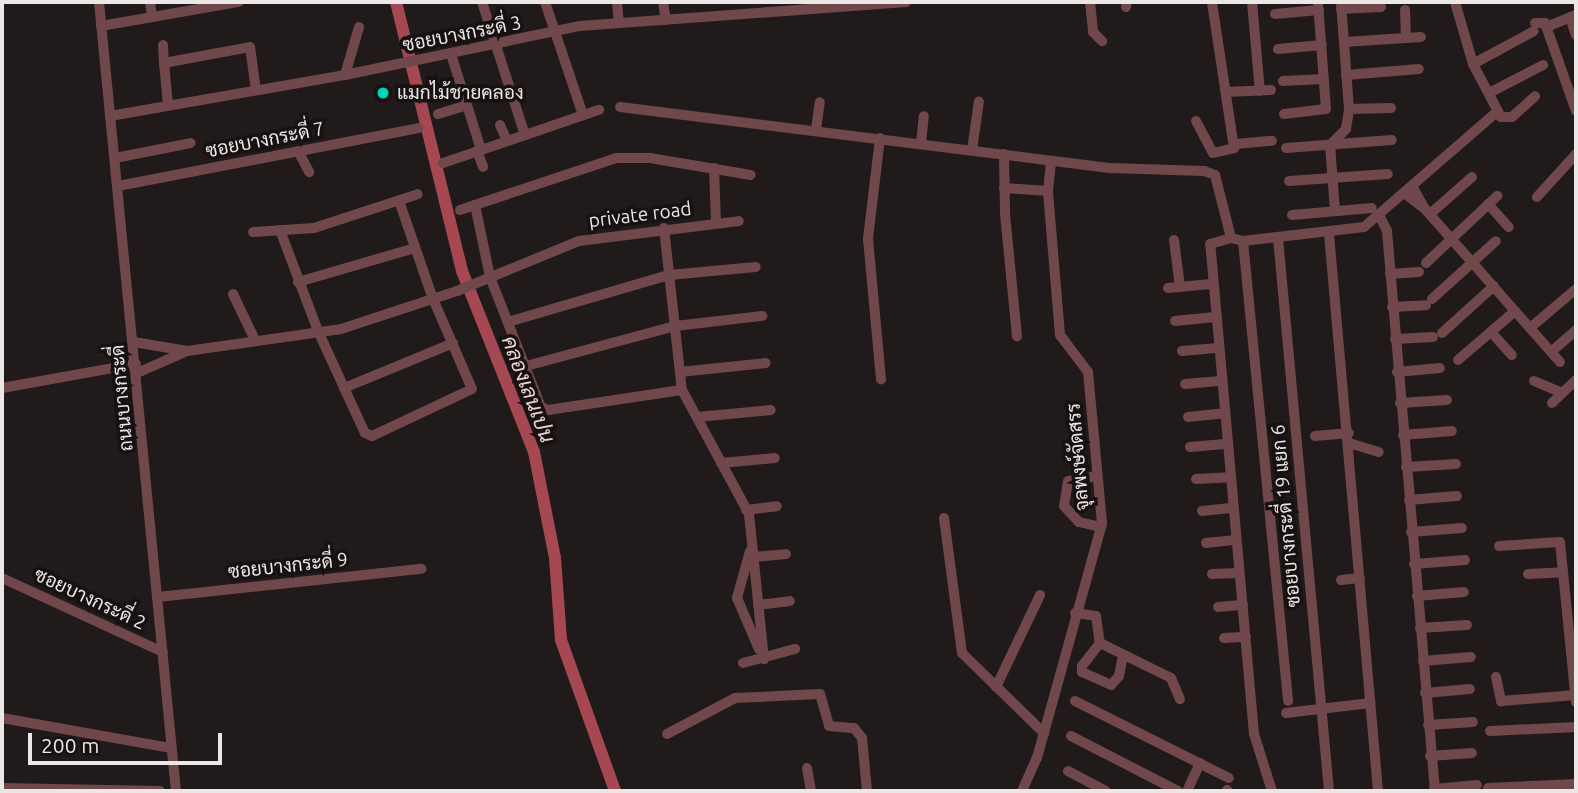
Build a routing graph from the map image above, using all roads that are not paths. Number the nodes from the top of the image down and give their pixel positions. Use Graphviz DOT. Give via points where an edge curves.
graph roads {
  1 [pos="99,2"];
  2 [pos="150,2"];
  3 [pos="239,2"];
  4 [pos="482,2"];
  5 [pos="545,2"];
  6 [pos="617,2"];
  7 [pos="663,2"];
  8 [pos="906,2"];
  9 [pos="1090,2"];
  10 [pos="1212,2"];
  11 [pos="1252,2"];
  12 [pos="1455,2"];
  13 [pos="215,4"];
  14 [pos="199,5"];
  15 [pos="1341,5"];
  16 [pos="1318,6"];
  17 [pos="178,7"];
  18 [pos="1381,7"];
  19 [pos="1405,10"];
  20 [pos="1275,14"];
  21 [pos="1573,16"];
  22 [pos="152,17"];
  23 [pos="666,20"];
  24 [pos="619,23"];
  25 [pos="101,26"];
  26 [pos="359,27"];
  27 [pos="1539,27"];
  28 [pos="556,33"];
  29 [pos="1576,35"];
  30 [pos="1421,37"];
  31 [pos="1406,38"];
  32 [pos="1102,41"];
  33 [pos="1344,42"];
  34 [pos="163,45"];
  35 [pos="495,45"];
  36 [pos="1322,45"];
  37 [pos="1278,49"];
  38 [pos="451,54"];
  39 [pos="164,63"];
  40 [pos="1473,64"];
  41 [pos="1543,65"];
  42 [pos="1419,69"];
  43 [pos="345,75"];
  44 [pos="1346,75"];
  45 [pos="1323,79"];
  46 [pos="1283,81"];
  47 [pos="256,90"];
  48 [pos="1226,92"];
  49 [pos="1489,93"];
  50 [pos="1535,96"];
  51 [pos="979,101"];
  52 [pos="820,102"];
  53 [pos="168,104"];
  54 [pos="467,105"];
  55 [pos="620,107"];
  56 [pos="1391,108"];
  57 [pos="1349,109"];
  58 [pos="599,110"];
  59 [pos="1498,111"];
  60 [pos="1576,111"];
  61 [pos="438,114"];
  62 [pos="1284,114"];
  63 [pos="583,115"];
  64 [pos="110,116"];
  65 [pos="924,117"];
  66 [pos="1196,121"];
  67 [pos="500,125"];
  68 [pos="418,128"];
  69 [pos="816,130"];
  70 [pos="525,135"];
  71 [pos="880,138"];
  72 [pos="1392,140"];
  73 [pos="507,141"];
  74 [pos="1272,141"];
  75 [pos="191,143"];
  76 [pos="921,143"];
  77 [pos="1235,144"];
  78 [pos="1331,145"];
  79 [pos="1286,148"];
  80 [pos="479,150"];
  81 [pos="972,150"];
  82 [pos="298,151"];
  83 [pos="1004,154"];
  84 [pos="1576,154"];
  85 [pos="115,158"];
  86 [pos="1051,161"];
  87 [pos="443,163"];
  88 [pos="483,167"];
  89 [pos="714,168"];
  90 [pos="309,172"];
  91 [pos="1388,174"];
  92 [pos="751,175"];
  93 [pos="1472,177"];
  94 [pos="1333,178"];
  95 [pos="1289,181"];
  96 [pos="118,186"];
  97 [pos="1004,188"];
  98 [pos="1408,190"];
  99 [pos="1048,191"];
  100 [pos="418,194"];
  101 [pos="1497,196"];
  102 [pos="1537,197"];
  103 [pos="399,201"];
  104 [pos="1488,204"];
  105 [pos="475,205"];
  106 [pos="1372,208"];
  107 [pos="460,210"];
  108 [pos="1335,211"];
  109 [pos="1428,211"];
  110 [pos="1292,215"];
  111 [pos="1380,217"];
  112 [pos="739,221"];
  113 [pos="716,223"];
  114 [pos="1509,227"];
  115 [pos="664,228"];
  116 [pos="280,230"];
  117 [pos="253,232"];
  118 [pos="1329,234"];
  119 [pos="1451,237"];
  120 [pos="1231,238"];
  121 [pos="1278,238"];
  122 [pos="1174,240"];
  123 [pos="1243,241"];
  124 [pos="1496,241"];
  125 [pos="415,248"];
  126 [pos="1473,262"];
  127 [pos="1426,263"];
  128 [pos="756,267"];
  129 [pos="1419,272"];
  130 [pos="1390,274"];
  131 [pos="669,275"];
  132 [pos="490,277"];
  133 [pos="298,282"];
  134 [pos="1211,284"];
  135 [pos="1494,286"];
  136 [pos="1180,287"];
  137 [pos="1168,288"];
  138 [pos="1575,293"];
  139 [pos="233,294"];
  140 [pos="433,299"];
  141 [pos="1392,307"];
  142 [pos="1515,311"];
  143 [pos="762,316"];
  144 [pos="1214,317"];
  145 [pos="1175,321"];
  146 [pos="508,322"];
  147 [pos="675,326"];
  148 [pos="1530,328"];
  149 [pos="1576,330"];
  150 [pos="318,331"];
  151 [pos="1492,332"];
  152 [pos="1017,336"];
  153 [pos="1395,339"];
  154 [pos="255,341"];
  155 [pos="134,342"];
  156 [pos="453,342"];
  157 [pos="157,346"];
  158 [pos="1218,348"];
  159 [pos="187,351"];
  160 [pos="1182,351"];
  161 [pos="1551,352"];
  162 [pos="1512,355"];
  163 [pos="1458,360"];
  164 [pos="1560,362"];
  165 [pos="158,363"];
  166 [pos="766,363"];
  167 [pos="526,366"];
  168 [pos="1440,368"];
  169 [pos="137,369"];
  170 [pos="680,372"];
  171 [pos="1397,372"];
  172 [pos="881,379"];
  173 [pos="1576,380"];
  174 [pos="1221,381"];
  175 [pos="1534,382"];
  176 [pos="1185,384"];
  177 [pos="2,388"];
  178 [pos="344,388"];
  179 [pos="682,390"];
  180 [pos="1562,393"];
  181 [pos="1447,400"];
  182 [pos="1400,403"];
  183 [pos="1552,403"];
  184 [pos="771,410"];
  185 [pos="1224,413"];
  186 [pos="697,417"];
  187 [pos="1188,417"];
  188 [pos="1452,431"];
  189 [pos="1403,435"];
  190 [pos="1315,436"];
  191 [pos="1349,438"];
  192 [pos="1227,444"];
  193 [pos="1190,447"];
  194 [pos="1379,452"];
  195 [pos="775,458"];
  196 [pos="721,463"];
  197 [pos="1456,464"];
  198 [pos="1406,467"];
  199 [pos="1097,476"];
  200 [pos="1230,477"];
  201 [pos="1196,479"];
  202 [pos="1457,496"];
  203 [pos="1409,500"];
  204 [pos="777,506"];
  205 [pos="1233,508"];
  206 [pos="746,510"];
  207 [pos="1202,511"];
  208 [pos="944,517"];
  209 [pos="1101,527"];
  210 [pos="1462,528"];
  211 [pos="1411,532"];
  212 [pos="1236,540"];
  213 [pos="1206,543"];
  214 [pos="752,545"];
  215 [pos="1499,546"];
  216 [pos="786,554"];
  217 [pos="753,557"];
  218 [pos="1465,560"];
  219 [pos="1414,564"];
  220 [pos="422,569"];
  221 [pos="1563,572"];
  222 [pos="1239,573"];
  223 [pos="1212,574"];
  224 [pos="1528,574"];
  225 [pos="2,578"];
  226 [pos="1360,578"];
  227 [pos="1341,580"];
  228 [pos="1464,592"];
  229 [pos="1040,595"];
  230 [pos="1417,596"];
  231 [pos="158,597"];
  232 [pos="790,601"];
  233 [pos="758,605"];
  234 [pos="1243,605"];
  235 [pos="1217,607"];
  236 [pos="1075,613"];
  237 [pos="1467,625"];
  238 [pos="1420,628"];
  239 [pos="1246,636"];
  240 [pos="1224,638"];
  241 [pos="1100,643"];
  242 [pos="1574,650"];
  243 [pos="163,652"];
  244 [pos="763,655"];
  245 [pos="1124,656"];
  246 [pos="1471,657"];
  247 [pos="1423,661"];
  248 [pos="743,663"];
  249 [pos="1575,674"];
  250 [pos="1496,677"];
  251 [pos="996,687"];
  252 [pos="1470,689"];
  253 [pos="1425,693"];
  254 [pos="1576,695"];
  255 [pos="1180,699"];
  256 [pos="1075,701"];
  257 [pos="1288,701"];
  258 [pos="1576,702"];
  259 [pos="1370,703"];
  260 [pos="1322,709"];
  261 [pos="1286,713"];
  262 [pos="2,718"];
  263 [pos="1473,722"];
  264 [pos="1427,724"];
  265 [pos="1576,727"];
  266 [pos="1490,732"];
  267 [pos="1044,733"];
  268 [pos="667,734"];
  269 [pos="1071,736"];
  270 [pos="171,748"];
  271 [pos="1472,753"];
  272 [pos="1430,757"];
  273 [pos="1200,763"];
  274 [pos="807,768"];
  275 [pos="1068,771"];
  276 [pos="1229,778"];
  277 [pos="1576,784"];
  278 [pos="1477,785"];
  279 [pos="2,788"];
  280 [pos="1488,789"];
  281 [pos="1434,790"];
  282 [pos="160,791"];
  283 [pos="176,791"];
  284 [pos="811,791"];
  285 [pos="867,791"];
  286 [pos="1022,791"];
  287 [pos="1106,791"];
  288 [pos="1178,791"];
  289 [pos="1187,791"];
  290 [pos="1272,791"];
  291 [pos="1329,791"];
  292 [pos="1378,791"];
  1 -- 25 [label="street, ถนนบางกระดี่"];
  2 -- 22 [label="street"];
  3 -- 13 [label="street"];
  4 -- 35 [label="street"];
  5 -- 28 [label="street"];
  6 -- 24 [label="street"];
  7 -- 23 [label="street"];
  8 -- 23 [label="street, ซอยบางกระดี่ 3"];
  9 -- 32 [label="street" via="1093,32"];
  10 -- 48 [label="street"];
  11 -- 48 [label="street" via="1266,91"];
  12 -- 40 [label="street"];
  13 -- 14 [label="street"];
  14 -- 17 [label="street"];
  15 -- 18 [label="street"];
  15 -- 33 [label="street"];
  16 -- 20 [label="street"];
  16 -- 36 [label="street"];
  17 -- 22 [label="street"];
  19 -- 31 [label="street"];
  21 -- 27 [label="street"];
  21 -- 29 [label="street"];
  22 -- 25 [label="street"];
  23 -- 24 [label="street, ซอยบางกระดี่ 3"];
  24 -- 28 [label="street, ซอยบางกระดี่ 3"];
  25 -- 64 [label="street, ถนนบางกระดี่"];
  26 -- 43 [label="street"];
  27 -- 40 [label="street"];
  27 -- 60 [label="street"];
  28 -- 35 [label="street, ซอยบางกระดี่ 3"];
  28 -- 63 [label="street"];
  30 -- 31 [label="street"];
  31 -- 33 [label="street"];
  33 -- 44 [label="street"];
  34 -- 39 [label="street"];
  35 -- 38 [label="street, ซอยบางกระดี่ 3"];
  35 -- 70 [label="street"];
  36 -- 37 [label="street"];
  36 -- 45 [label="street"];
  38 -- 43 [label="street, ซอยบางกระดี่ 3"];
  38 -- 54 [label="street"];
  39 -- 47 [label="street" via="254,46"];
  39 -- 53 [label="street"];
  40 -- 49 [label="street"];
  41 -- 49 [label="street"];
  42 -- 44 [label="street"];
  43 -- 47 [label="street, ซอยบางกระดี่ 3"];
  44 -- 57 [label="street"];
  45 -- 46 [label="street"];
  45 -- 62 [label="street" via="1325,110"];
  47 -- 53 [label="street, ซอยบางกระดี่ 3"];
  48 -- 77 [label="street"];
  49 -- 59 [label="street"];
  50 -- 59 [label="street" via="1508,119"];
  51 -- 81 [label="street"];
  52 -- 69 [label="street"];
  53 -- 64 [label="street, ซอยบางกระดี่ 3"];
  54 -- 61 [label="street"];
  54 -- 80 [label="street"];
  55 -- 69 [label="street"];
  56 -- 57 [label="street"];
  57 -- 78 [label="street" via="1346,129"];
  58 -- 63 [label="street"];
  59 -- 98 [label="street"];
  63 -- 70 [label="street"];
  64 -- 85 [label="street, ถนนบางกระดี่"];
  65 -- 76 [label="street"];
  66 -- 77 [label="street" via="1213,153"];
  67 -- 73 [label="street"];
  68 -- 82 [label="street, ซอยบางกระดี่ 7"];
  69 -- 71 [label="street"];
  70 -- 73 [label="street"];
  71 -- 76 [label="street"];
  71 -- 172 [label="street" via="868,239"];
  72 -- 78 [label="street"];
  73 -- 80 [label="street"];
  74 -- 77 [label="street"];
  75 -- 85 [label="street"];
  76 -- 81 [label="street"];
  78 -- 79 [label="street"];
  78 -- 94 [label="street"];
  80 -- 87 [label="street"];
  80 -- 88 [label="street"];
  81 -- 83 [label="street"];
  82 -- 90 [label="street"];
  82 -- 96 [label="street, ซอยบางกระดี่ 7"];
  83 -- 86 [label="street"];
  83 -- 97 [label="street"];
  84 -- 102 [label="street"];
  85 -- 96 [label="street, ถนนบางกระดี่"];
  86 -- 99 [label="street, จุลพงษ์จัดสรร"];
  86 -- 120 [label="street" via="1209,173 1217,180"];
  89 -- 92 [label="street"];
  89 -- 105 [label="street" via="616,158"];
  89 -- 113 [label="street"];
  91 -- 94 [label="street"];
  93 -- 109 [label="street"];
  94 -- 95 [label="street"];
  94 -- 108 [label="street"];
  96 -- 155 [label="street, ถนนบางกระดี่"];
  97 -- 99 [label="street"];
  97 -- 152 [label="street"];
  98 -- 109 [label="street"];
  98 -- 111 [label="street"];
  99 -- 199 [label="street, จุลพงษ์จัดสรร" via="1060,335 1088,372"];
  100 -- 103 [label="street"];
  101 -- 104 [label="street"];
  103 -- 116 [label="street" via="314,228"];
  103 -- 125 [label="street"];
  104 -- 114 [label="street"];
  104 -- 119 [label="street"];
  105 -- 107 [label="street"];
  105 -- 132 [label="street"];
  106 -- 108 [label="street"];
  108 -- 110 [label="street"];
  109 -- 119 [label="street"];
  111 -- 118 [label="street" via="1364,228"];
  111 -- 130 [label="street" via="1387,231"];
  112 -- 113 [label="street, private road"];
  113 -- 115 [label="street, private road"];
  115 -- 131 [label="street"];
  115 -- 132 [label="street, private road" via="579,241"];
  116 -- 117 [label="street"];
  116 -- 133 [label="street"];
  118 -- 121 [label="street"];
  118 -- 191 [label="street"];
  119 -- 126 [label="street"];
  119 -- 127 [label="street"];
  120 -- 123 [label="street"];
  120 -- 134 [label="street" via="1210,244"];
  121 -- 123 [label="street"];
  121 -- 260 [label="street, ซอยบางกระดี่ 19 แยก 6"];
  122 -- 136 [label="street"];
  123 -- 257 [label="street"];
  124 -- 126 [label="street"];
  125 -- 133 [label="street"];
  125 -- 140 [label="street"];
  126 -- 135 [label="street"];
  126 -- 141 [label="street" via="1429,302"];
  128 -- 131 [label="street"];
  129 -- 130 [label="street"];
  130 -- 141 [label="street"];
  131 -- 146 [label="street"];
  131 -- 147 [label="street"];
  132 -- 140 [label="street, private road"];
  132 -- 146 [label="street"];
  133 -- 150 [label="street"];
  134 -- 136 [label="street"];
  134 -- 144 [label="street"];
  135 -- 142 [label="street"];
  135 -- 153 [label="street" via="1438,335"];
  136 -- 137 [label="street"];
  138 -- 148 [label="street"];
  139 -- 154 [label="street"];
  140 -- 150 [label="street" via="341,329"];
  140 -- 156 [label="street"];
  141 -- 153 [label="street"];
  142 -- 148 [label="street"];
  142 -- 151 [label="street"];
  143 -- 147 [label="street"];
  144 -- 145 [label="street"];
  144 -- 158 [label="street"];
  146 -- 167 [label="street"];
  147 -- 167 [label="street"];
  147 -- 170 [label="street"];
  148 -- 161 [label="street"];
  149 -- 161 [label="street"];
  150 -- 154 [label="street"];
  150 -- 178 [label="street"];
  151 -- 162 [label="street"];
  151 -- 163 [label="street"];
  153 -- 171 [label="street"];
  154 -- 159 [label="street"];
  155 -- 157 [label="street"];
  155 -- 169 [label="street, ถนนบางกระดี่"];
  156 -- 178 [label="street"];
  156 -- 178 [label="street" via="471,391 372,436 365,433"];
  157 -- 159 [label="street"];
  157 -- 165 [label="street"];
  158 -- 160 [label="street"];
  158 -- 174 [label="street"];
  159 -- 165 [label="street"];
  161 -- 164 [label="street"];
  165 -- 169 [label="street"];
  166 -- 170 [label="street"];
  167 -- 179 [label="street" via="544,409"];
  168 -- 171 [label="street"];
  169 -- 177 [label="street"];
  169 -- 231 [label="street, ถนนบางกระดี่"];
  170 -- 179 [label="street"];
  171 -- 182 [label="street"];
  173 -- 180 [label="street"];
  174 -- 176 [label="street"];
  174 -- 185 [label="street"];
  175 -- 180 [label="street"];
  179 -- 186 [label="street"];
  180 -- 183 [label="street"];
  181 -- 182 [label="street"];
  182 -- 189 [label="street"];
  184 -- 186 [label="street"];
  185 -- 187 [label="street"];
  185 -- 192 [label="street"];
  186 -- 196 [label="street"];
  188 -- 189 [label="street"];
  189 -- 198 [label="street"];
  190 -- 191 [label="street"];
  191 -- 194 [label="street"];
  191 -- 226 [label="street"];
  192 -- 193 [label="street"];
  192 -- 200 [label="street"];
  195 -- 196 [label="street"];
  196 -- 206 [label="street"];
  197 -- 198 [label="street"];
  198 -- 203 [label="street"];
  199 -- 209 [label="street, จุลพงษ์จัดสรร"];
  199 -- 209 [label="street" via="1069,481 1063,506 1079,522"];
  200 -- 201 [label="street"];
  200 -- 205 [label="street"];
  202 -- 203 [label="street"];
  203 -- 211 [label="street"];
  204 -- 206 [label="street"];
  205 -- 207 [label="street"];
  205 -- 212 [label="street"];
  206 -- 214 [label="street"];
  208 -- 251 [label="street" via="962,653"];
  209 -- 236 [label="street, จุลพงษ์จัดสรร"];
  210 -- 211 [label="street"];
  211 -- 219 [label="street"];
  212 -- 213 [label="street"];
  212 -- 222 [label="street"];
  214 -- 217 [label="street"];
  214 -- 244 [label="street" via="737,598"];
  215 -- 221 [label="street" via="1559,541"];
  216 -- 217 [label="street"];
  217 -- 233 [label="street"];
  218 -- 219 [label="street"];
  219 -- 230 [label="street"];
  220 -- 231 [label="street, ซอยบางกระดี่ 9"];
  221 -- 224 [label="street"];
  221 -- 242 [label="street"];
  222 -- 223 [label="street"];
  222 -- 234 [label="street"];
  225 -- 243 [label="street, ซอยบางกระดี่ 2"];
  226 -- 227 [label="street"];
  226 -- 259 [label="street"];
  228 -- 230 [label="street"];
  229 -- 251 [label="street"];
  230 -- 238 [label="street"];
  231 -- 243 [label="street, ถนนบางกระดี่"];
  232 -- 233 [label="street"];
  233 -- 244 [label="street"];
  234 -- 235 [label="street"];
  234 -- 239 [label="street"];
  236 -- 241 [label="street" via="1096,616"];
  236 -- 267 [label="street, จุลพงษ์จัดสรร"];
  237 -- 238 [label="street"];
  238 -- 247 [label="street"];
  239 -- 240 [label="street"];
  239 -- 290 [label="street" via="1255,744"];
  241 -- 245 [label="street"];
  241 -- 245 [label="street" via="1082,672 1111,685 1119,676"];
  242 -- 249 [label="street"];
  243 -- 270 [label="street, ถนนบางกระดี่"];
  244 -- 248 [label="street"];
  245 -- 255 [label="street" via="1173,680"];
  246 -- 247 [label="street"];
  247 -- 253 [label="street"];
  249 -- 254 [label="street"];
  250 -- 254 [label="street" via="1501,701"];
  251 -- 267 [label="street"];
  252 -- 253 [label="street"];
  253 -- 264 [label="street"];
  254 -- 258 [label="street"];
  256 -- 273 [label="street"];
  259 -- 260 [label="street"];
  259 -- 292 [label="street"];
  260 -- 261 [label="street"];
  260 -- 291 [label="street, ซอยบางกระดี่ 19 แยก 6"];
  262 -- 270 [label="street"];
  263 -- 264 [label="street"];
  264 -- 272 [label="street"];
  265 -- 266 [label="street"];
  267 -- 286 [label="street, จุลพงษ์จัดสรร"];
  268 -- 285 [label="street" via="735,698 820,694 829,726 854,728 862,738"];
  269 -- 288 [label="street"];
  270 -- 283 [label="street, ถนนบางกระดี่"];
  271 -- 272 [label="street"];
  272 -- 281 [label="street"];
  273 -- 276 [label="street"];
  273 -- 289 [label="street"];
  274 -- 284 [label="street"];
  275 -- 287 [label="street"];
  277 -- 280 [label="street"];
  278 -- 281 [label="street"];
  279 -- 282 [label="street"];
}
